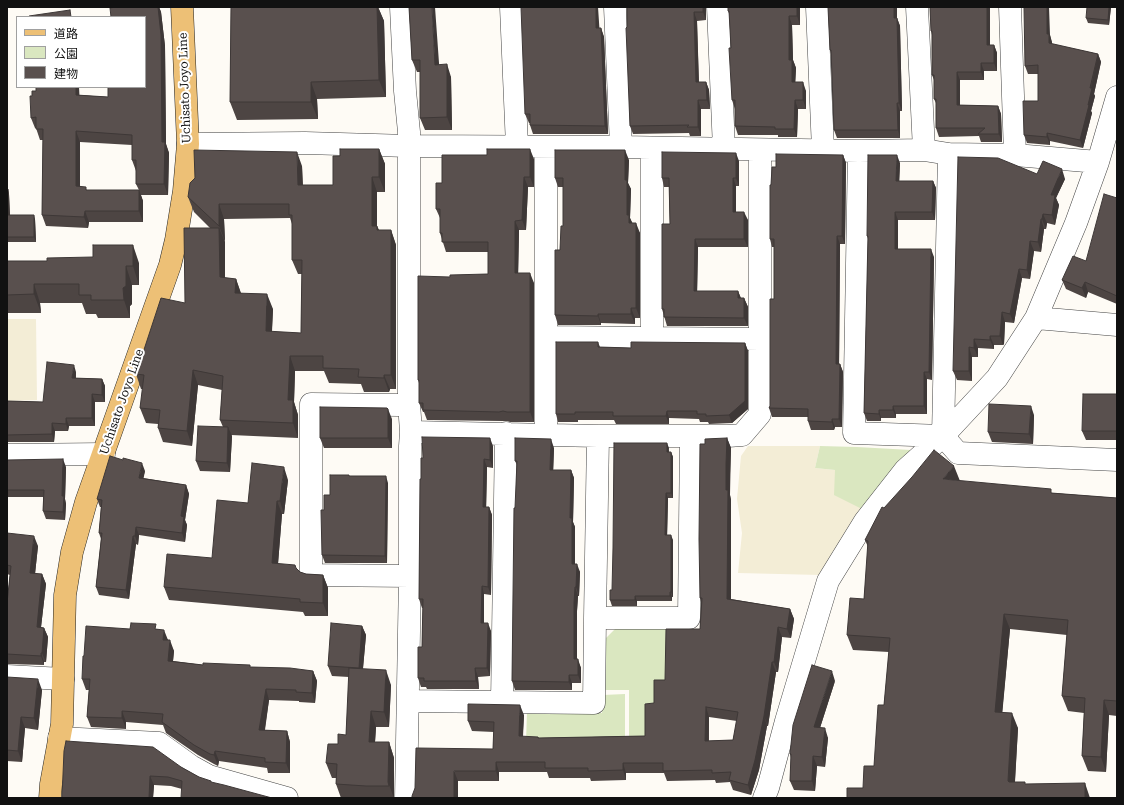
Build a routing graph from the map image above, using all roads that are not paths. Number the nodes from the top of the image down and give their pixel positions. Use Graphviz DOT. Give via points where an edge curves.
graph roads {
  1 [pos="182,7"];
  2 [pos="401,7"];
  3 [pos="511,7"];
  4 [pos="615,7"];
  5 [pos="718,7"];
  6 [pos="817,7"];
  7 [pos="917,7"];
  8 [pos="1010,7"];
  9 [pos="1116,101"];
  10 [pos="188,144"];
  11 [pos="409,146"];
  12 [pos="517,146"];
  13 [pos="546,147"];
  14 [pos="621,147"];
  15 [pos="652,148"];
  16 [pos="724,149"];
  17 [pos="760,150"];
  18 [pos="823,150"];
  19 [pos="924,150"];
  20 [pos="859,151"];
  21 [pos="949,154"];
  22 [pos="1015,155"];
  23 [pos="1098,162"];
  24 [pos="1036,318"];
  25 [pos="1117,325"];
  26 [pos="546,337"];
  27 [pos="652,338"];
  28 [pos="760,339"];
  29 [pos="409,403"];
  30 [pos="411,432"];
  31 [pos="506,433"];
  32 [pos="546,434"];
  33 [pos="598,436"];
  34 [pos="691,436"];
  35 [pos="944,436"];
  36 [pos="104,454"];
  37 [pos="7,455"];
  38 [pos="1117,460"];
  39 [pos="410,576"];
  40 [pos="595,618"];
  41 [pos="7,676"];
  42 [pos="63,679"];
  43 [pos="408,701"];
  44 [pos="502,702"];
  45 [pos="59,738"];
  46 [pos="50,798"];
  47 [pos="287,798"];
  48 [pos="406,798"];
  49 [pos="764,798"];
  1 -- 10 [label="main road, Uchisato Joyo Line"];
  2 -- 11 [label="street"];
  3 -- 12 [label="street"];
  4 -- 14 [label="street"];
  5 -- 16 [label="street"];
  6 -- 18 [label="street"];
  7 -- 19 [label="street"];
  8 -- 22 [label="street"];
  9 -- 23 [label="street"];
  10 -- 11 [label="street" via="305,143"];
  10 -- 36 [label="main road, Uchisato Joyo Line" via="184,191 170,265"];
  11 -- 12 [label="street"];
  11 -- 29 [label="street"];
  12 -- 13 [label="street"];
  13 -- 14 [label="street"];
  13 -- 26 [label="street"];
  14 -- 15 [label="street"];
  15 -- 16 [label="street"];
  15 -- 27 [label="street"];
  16 -- 17 [label="street"];
  17 -- 18 [label="street"];
  17 -- 28 [label="street"];
  18 -- 20 [label="street"];
  19 -- 20 [label="street"];
  19 -- 21 [label="street"];
  20 -- 35 [label="street" via="854,433"];
  21 -- 22 [label="street"];
  21 -- 35 [label="street"];
  22 -- 23 [label="street"];
  23 -- 24 [label="street" via="1076,223"];
  24 -- 25 [label="street"];
  24 -- 35 [label="street" via="997,378"];
  26 -- 27 [label="street"];
  26 -- 32 [label="street"];
  27 -- 28 [label="street"];
  28 -- 34 [label="street" via="760,414 742,435"];
  29 -- 30 [label="street"];
  29 -- 39 [label="street" via="311,404 311,575"];
  30 -- 31 [label="street"];
  30 -- 39 [label="street"];
  31 -- 32 [label="street"];
  31 -- 44 [label="street"];
  32 -- 33 [label="street"];
  33 -- 34 [label="street"];
  33 -- 40 [label="street"];
  34 -- 40 [label="street" via="689,618"];
  35 -- 38 [label="street" via="958,453"];
  35 -- 49 [label="street" via="905,470 865,521 828,581"];
  36 -- 37 [label="street"];
  36 -- 42 [label="main road, Uchisato Joyo Line" via="86,502 72,552 65,595"];
  39 -- 43 [label="street"];
  40 -- 44 [label="street" via="594,703"];
  41 -- 42 [label="street"];
  42 -- 45 [label="main road, Uchisato Joyo Line" via="62,724"];
  43 -- 44 [label="street"];
  43 -- 48 [label="street"];
  45 -- 46 [label="main road, Uchisato Joyo Line"];
  45 -- 47 [label="street" via="159,743 210,776"];
}
